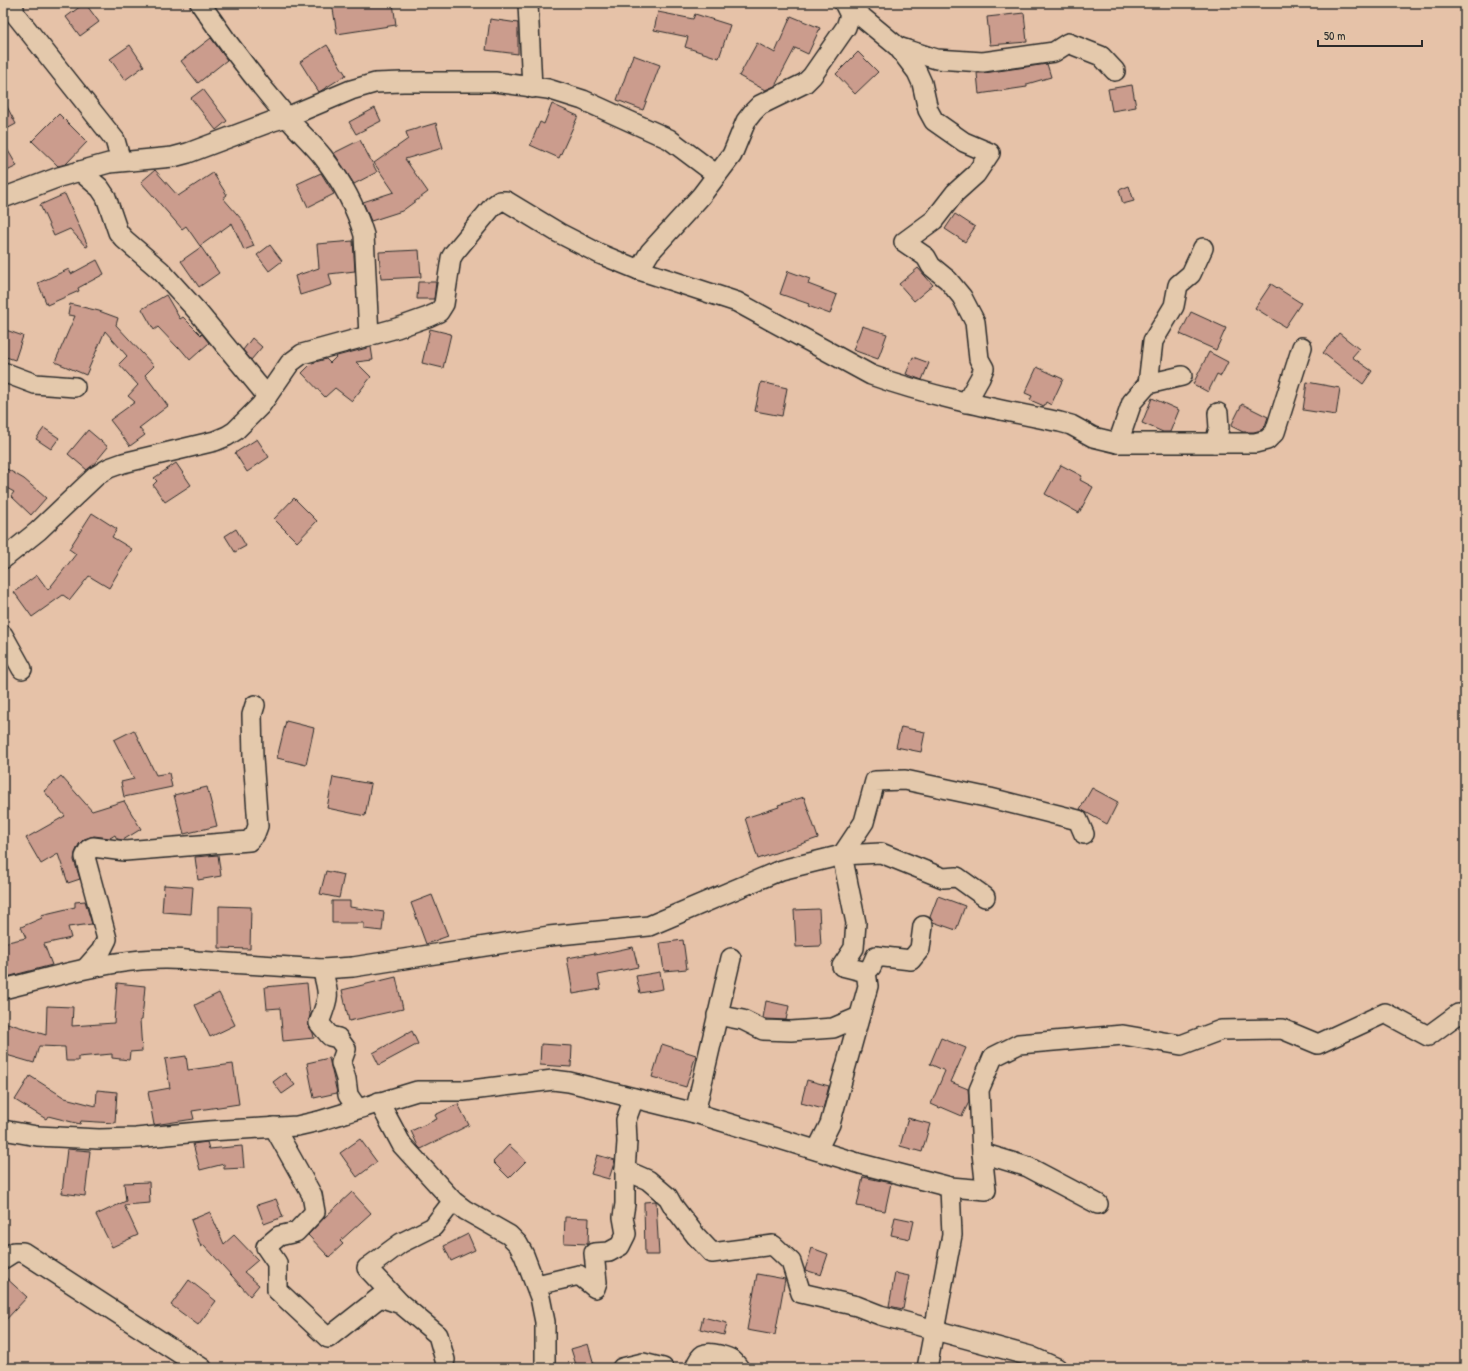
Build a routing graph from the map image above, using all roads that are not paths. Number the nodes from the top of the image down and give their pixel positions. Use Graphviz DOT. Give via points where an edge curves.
graph roads {
  1 [pos="13,3"];
  2 [pos="200,3"];
  3 [pos="528,3"];
  4 [pos="844,3"];
  5 [pos="898,47"];
  6 [pos="1115,71"];
  7 [pos="532,88"];
  8 [pos="287,117"];
  9 [pos="121,161"];
  10 [pos="80,171"];
  11 [pos="716,175"];
  12 [pos="3,198"];
  13 [pos="1203,248"];
  14 [pos="639,270"];
  15 [pos="369,336"];
  16 [pos="1302,347"];
  17 [pos="3,372"];
  18 [pos="1182,376"];
  19 [pos="1148,384"];
  20 [pos="75,387"];
  21 [pos="267,396"];
  22 [pos="966,403"];
  23 [pos="1218,413"];
  24 [pos="1118,443"];
  25 [pos="1215,443"];
  26 [pos="3,559"];
  27 [pos="3,635"];
  28 [pos="22,669"];
  29 [pos="255,705"];
  30 [pos="1084,834"];
  31 [pos="842,855"];
  32 [pos="985,897"];
  33 [pos="923,926"];
  34 [pos="730,958"];
  35 [pos="86,968"];
  36 [pos="322,969"];
  37 [pos="866,972"];
  38 [pos="3,990"];
  39 [pos="717,1015"];
  40 [pos="1465,1015"];
  41 [pos="859,1017"];
  42 [pos="634,1098"];
  43 [pos="379,1102"];
  44 [pos="357,1108"];
  45 [pos="695,1113"];
  46 [pos="274,1127"];
  47 [pos="3,1130"];
  48 [pos="817,1150"];
  49 [pos="982,1153"];
  50 [pos="624,1170"];
  51 [pos="950,1188"];
  52 [pos="453,1201"];
  53 [pos="1098,1204"];
  54 [pos="3,1242"];
  55 [pos="23,1252"];
  56 [pos="3,1259"];
  57 [pos="537,1286"];
  58 [pos="401,1304"];
  59 [pos="935,1330"];
  60 [pos="445,1360"];
  61 [pos="202,1368"];
  62 [pos="545,1368"];
  63 [pos="622,1368"];
  64 [pos="664,1368"];
  65 [pos="695,1368"];
  66 [pos="739,1368"];
  67 [pos="927,1368"];
  68 [pos="1057,1368"];
  1 -- 9 [label="street" via="15,14 115,140"];
  2 -- 8 [label="street" via="221,34"];
  3 -- 7 [label="street"];
  4 -- 5 [label="street"];
  4 -- 11 [label="street" via="850,15 846,26 812,76 800,86 760,105 753,112 746,121 732,155"];
  5 -- 6 [label="street" via="936,59 983,62 1054,52 1068,43 1101,56"];
  5 -- 22 [label="street" via="919,78 928,110 934,121 964,142 990,154 976,174 934,220 904,242 926,257 931,266 948,280 962,297 975,322 980,359 984,368"];
  7 -- 8 [label="street" via="495,82 375,83 351,90"];
  7 -- 11 [label="street" via="548,89 583,100 669,139"];
  8 -- 9 [label="street" via="272,120 173,157"];
  8 -- 15 [label="street" via="323,157 359,219 364,235"];
  9 -- 10 [label="street"];
  10 -- 12 [label="street"];
  10 -- 21 [label="street" via="100,188 106,197 118,232 166,276"];
  11 -- 14 [label="street" via="701,196 650,252"];
  13 -- 19 [label="street" via="1191,274 1178,285 1174,306 1153,342"];
  14 -- 15 [label="street" via="600,254 506,201 500,201 460,244 451,258 444,304 439,312"];
  14 -- 22 [label="street" via="737,302 871,375"];
  15 -- 21 [label="street" via="302,354 290,363"];
  16 -- 25 [label="street" via="1275,432 1271,437 1255,443"];
  17 -- 20 [label="street" via="35,384"];
  18 -- 19 [label="street"];
  19 -- 24 [label="street" via="1132,402"];
  21 -- 26 [label="street" via="228,436 123,463 96,476 38,531"];
  22 -- 24 [label="street" via="1060,422 1093,437"];
  23 -- 25 [label="street" via="1219,428"];
  24 -- 25 [label="street"];
  27 -- 28 [label="street"];
  29 -- 35 [label="street" via="252,715 253,758 258,826 255,834 249,841 125,851 93,847 88,849 85,857 107,939 101,951"];
  30 -- 31 [label="street" via="1078,820 905,780 875,781 864,822"];
  31 -- 32 [label="street" via="881,853 943,878 957,877"];
  31 -- 36 [label="street" via="781,870 648,926 549,936 353,967"];
  31 -- 37 [label="street" via="856,923 854,948 842,966"];
  33 -- 37 [label="street" via="920,949 911,960 876,956"];
  34 -- 39 [label="street"];
  35 -- 36 [label="street" via="144,960 177,959"];
  35 -- 38 [label="street"];
  36 -- 44 [label="street" via="328,987 328,998 319,1023 330,1036 338,1038 346,1049 341,1063 348,1095"];
  37 -- 41 [label="street" via="868,986"];
  39 -- 41 [label="street" via="743,1020 763,1030 791,1032 833,1028"];
  39 -- 45 [label="street"];
  40 -- 49 [label="street" via="1458,1014 1428,1036 1385,1013 1318,1044 1282,1029 1221,1030 1181,1045 1123,1035 1019,1044 993,1057 979,1090"];
  41 -- 48 [label="street" via="830,1124"];
  42 -- 43 [label="street" via="553,1080 463,1090 417,1091"];
  42 -- 45 [label="street"];
  42 -- 50 [label="street" via="626,1120"];
  43 -- 44 [label="street"];
  43 -- 52 [label="street" via="402,1145"];
  44 -- 46 [label="street" via="297,1126"];
  45 -- 48 [label="street"];
  46 -- 47 [label="street" via="99,1139 37,1136"];
  46 -- 58 [label="street" via="312,1195 315,1212 296,1232 279,1236 266,1247 277,1263 276,1290 328,1338 380,1297"];
  48 -- 51 [label="street"];
  49 -- 51 [label="street" via="986,1190"];
  49 -- 53 [label="street" via="1028,1167"];
  50 -- 57 [label="street" via="623,1217 626,1234 620,1246 609,1252 594,1254 597,1282 595,1288 579,1275"];
  50 -- 59 [label="street" via="648,1180 668,1197 691,1230 712,1253 774,1245 791,1262 801,1293 857,1306"];
  51 -- 59 [label="street" via="952,1235"];
  52 -- 57 [label="street" via="509,1235 518,1244"];
  52 -- 58 [label="street" via="433,1227 401,1242 367,1268"];
  54 -- 55 [label="street" via="8,1242"];
  55 -- 56 [label="street" via="14,1252"];
  55 -- 61 [label="street"];
  57 -- 62 [label="street" via="545,1322"];
  58 -- 60 [label="street" via="438,1335"];
  59 -- 67 [label="street"];
  59 -- 68 [label="street" via="1030,1356"];
  63 -- 64 [label="street" via="643,1363"];
  65 -- 66 [label="street" via="703,1355 709,1352 732,1359"];
}
